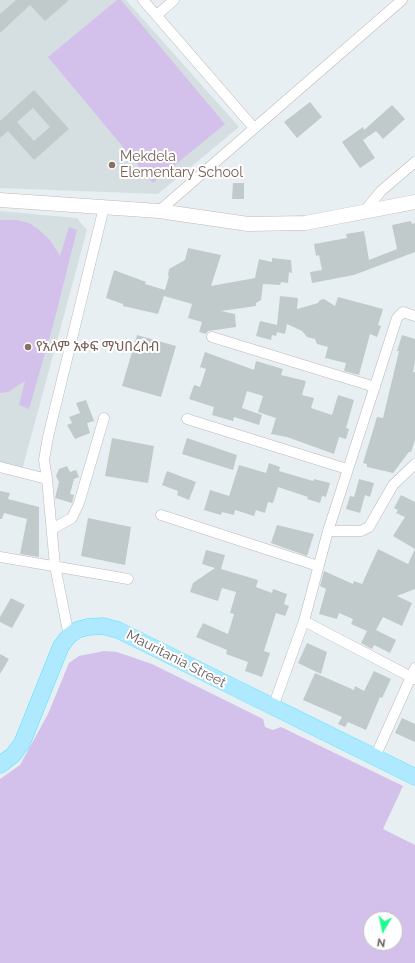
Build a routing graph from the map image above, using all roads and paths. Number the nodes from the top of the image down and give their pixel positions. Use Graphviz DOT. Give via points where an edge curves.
graph roads {
  1 [pos="143,0"];
  2 [pos="174,0"];
  3 [pos="402,0"];
  4 [pos="157,15"];
  5 [pos="254,128"];
  6 [pos="415,162"];
  7 [pos="0,200"];
  8 [pos="415,202"];
  9 [pos="104,207"];
  10 [pos="159,211"];
  11 [pos="363,213"];
  12 [pos="415,316"];
  13 [pos="212,337"];
  14 [pos="375,387"];
  15 [pos="104,418"];
  16 [pos="187,418"];
  17 [pos="415,464"];
  18 [pos="0,467"];
  19 [pos="347,469"];
  20 [pos="48,479"];
  21 [pos="161,515"];
  22 [pos="52,529"];
  23 [pos="328,531"];
  24 [pos="0,557"];
  25 [pos="55,566"];
  26 [pos="318,566"];
  27 [pos="128,579"];
  28 [pos="304,620"];
  29 [pos="69,636"];
  30 [pos="414,675"];
  31 [pos="273,707"];
  32 [pos="375,757"];
  33 [pos="0,765"];
  34 [pos="415,777"];
  1 -- 4 [label="street"];
  2 -- 4 [label="street"];
  3 -- 5 [label="street"];
  4 -- 5 [label="street"];
  5 -- 10 [label="street"];
  6 -- 11 [label="street" via="381,191"];
  7 -- 9 [label="street"];
  8 -- 11 [label="street"];
  9 -- 10 [label="street"];
  9 -- 20 [label="street" via="48,437 44,460"];
  10 -- 11 [label="street" via="248,224 305,223"];
  12 -- 14 [label="street" via="403,312 397,318"];
  13 -- 14 [label="street"];
  14 -- 19 [label="street"];
  15 -- 22 [label="street" via="80,503 72,518"];
  16 -- 19 [label="street"];
  17 -- 23 [label="street" via="393,485 369,527 361,532"];
  18 -- 20 [label="street"];
  19 -- 23 [label="street"];
  20 -- 22 [label="street"];
  21 -- 26 [label="street"];
  22 -- 25 [label="street"];
  23 -- 26 [label="street"];
  24 -- 25 [label="street"];
  25 -- 27 [label="street"];
  25 -- 29 [label="street"];
  26 -- 28 [label="street"];
  28 -- 30 [label="street"];
  28 -- 31 [label="street"];
  29 -- 31 [label="main road, Mauritania Street" via="88,627 103,626 118,630"];
  29 -- 33 [label="main road" via="55,659 22,743 13,755"];
  30 -- 32 [label="street"];
  31 -- 32 [label="main road, Mauritania Street"];
  32 -- 34 [label="main road, Mauritania Street"];
}
